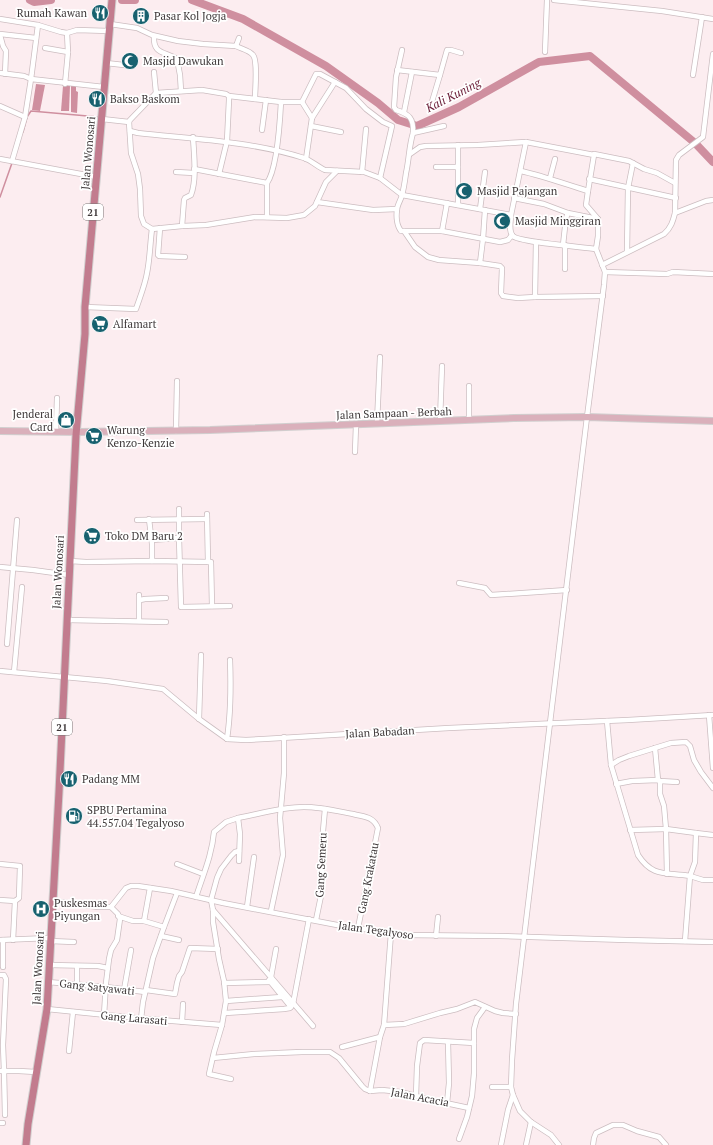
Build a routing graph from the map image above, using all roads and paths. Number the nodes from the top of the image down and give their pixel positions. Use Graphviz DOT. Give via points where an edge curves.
graph roads {
  1 [pos="547,0"];
  2 [pos="554,0"];
  3 [pos="611,0"];
  4 [pos="112,4"];
  5 [pos="610,6"];
  6 [pos="713,16"];
  7 [pos="702,17"];
  8 [pos="0,19"];
  9 [pos="713,19"];
  10 [pos="38,25"];
  11 [pos="110,27"];
  12 [pos="67,33"];
  13 [pos="0,34"];
  14 [pos="154,36"];
  15 [pos="36,38"];
  16 [pos="239,38"];
  17 [pos="236,46"];
  18 [pos="45,48"];
  19 [pos="402,50"];
  20 [pos="68,52"];
  21 [pos="545,52"];
  22 [pos="461,53"];
  23 [pos="713,54"];
  24 [pos="106,63"];
  25 [pos="133,66"];
  26 [pos="397,70"];
  27 [pos="154,72"];
  28 [pos="412,72"];
  29 [pos="1,74"];
  30 [pos="440,75"];
  31 [pos="693,75"];
  32 [pos="31,79"];
  33 [pos="335,82"];
  34 [pos="65,84"];
  35 [pos="104,87"];
  36 [pos="181,91"];
  37 [pos="156,93"];
  38 [pos="228,96"];
  39 [pos="255,98"];
  40 [pos="266,100"];
  41 [pos="282,102"];
  42 [pos="302,102"];
  43 [pos="431,105"];
  44 [pos="0,106"];
  45 [pos="404,112"];
  46 [pos="25,116"];
  47 [pos="102,118"];
  48 [pos="312,118"];
  49 [pos="129,122"];
  50 [pos="310,126"];
  51 [pos="444,126"];
  52 [pos="366,129"];
  53 [pos="262,130"];
  54 [pos="130,131"];
  55 [pos="341,132"];
  56 [pos="413,132"];
  57 [pos="194,137"];
  58 [pos="227,141"];
  59 [pos="526,142"];
  60 [pos="458,146"];
  61 [pos="276,151"];
  62 [pos="410,154"];
  63 [pos="594,154"];
  64 [pos="0,159"];
  65 [pos="306,159"];
  66 [pos="555,159"];
  67 [pos="12,161"];
  68 [pos="633,163"];
  69 [pos="436,167"];
  70 [pos="458,167"];
  71 [pos="194,171"];
  72 [pos="337,171"];
  73 [pos="521,171"];
  74 [pos="176,172"];
  75 [pos="362,172"];
  76 [pos="485,172"];
  77 [pos="219,174"];
  78 [pos="97,177"];
  79 [pos="380,178"];
  80 [pos="550,178"];
  81 [pos="589,179"];
  82 [pos="267,183"];
  83 [pos="675,183"];
  84 [pos="628,188"];
  85 [pos="588,191"];
  86 [pos="402,195"];
  87 [pos="514,198"];
  88 [pos="676,198"];
  89 [pos="713,200"];
  90 [pos="317,202"];
  91 [pos="447,203"];
  92 [pos="458,205"];
  93 [pos="397,209"];
  94 [pos="482,210"];
  95 [pos="568,213"];
  96 [pos="674,213"];
  97 [pos="511,215"];
  98 [pos="267,217"];
  99 [pos="598,219"];
  100 [pos="182,226"];
  101 [pos="160,228"];
  102 [pos="152,229"];
  103 [pos="404,231"];
  104 [pos="442,231"];
  105 [pos="512,235"];
  106 [pos="483,239"];
  107 [pos="536,242"];
  108 [pos="564,245"];
  109 [pos="596,249"];
  110 [pos="627,252"];
  111 [pos="185,257"];
  112 [pos="480,262"];
  113 [pos="602,265"];
  114 [pos="565,269"];
  115 [pos="605,272"];
  116 [pos="713,274"];
  117 [pos="603,296"];
  118 [pos="535,297"];
  119 [pos="85,307"];
  120 [pos="380,357"];
  121 [pos="442,366"];
  122 [pos="177,381"];
  123 [pos="469,386"];
  124 [pos="57,398"];
  125 [pos="587,417"];
  126 [pos="468,420"];
  127 [pos="440,421"];
  128 [pos="713,421"];
  129 [pos="377,423"];
  130 [pos="356,425"];
  131 [pos="0,431"];
  132 [pos="56,431"];
  133 [pos="176,431"];
  134 [pos="76,432"];
  135 [pos="355,452"];
  136 [pos="179,509"];
  137 [pos="149,519"];
  138 [pos="17,520"];
  139 [pos="137,520"];
  140 [pos="179,520"];
  141 [pos="178,538"];
  142 [pos="152,540"];
  143 [pos="70,560"];
  144 [pos="152,561"];
  145 [pos="179,561"];
  146 [pos="208,562"];
  147 [pos="0,567"];
  148 [pos="14,568"];
  149 [pos="69,575"];
  150 [pos="459,583"];
  151 [pos="22,586"];
  152 [pos="567,590"];
  153 [pos="166,598"];
  154 [pos="11,602"];
  155 [pos="22,604"];
  156 [pos="212,606"];
  157 [pos="230,606"];
  158 [pos="67,620"];
  159 [pos="139,621"];
  160 [pos="166,622"];
  161 [pos="7,644"];
  162 [pos="201,656"];
  163 [pos="230,660"];
  164 [pos="0,671"];
  165 [pos="14,672"];
  166 [pos="64,678"];
  167 [pos="711,715"];
  168 [pos="199,719"];
  169 [pos="607,721"];
  170 [pos="551,724"];
  171 [pos="284,737"];
  172 [pos="227,739"];
  173 [pos="655,748"];
  174 [pos="611,765"];
  175 [pos="713,768"];
  176 [pos="659,780"];
  177 [pos="677,782"];
  178 [pos="713,782"];
  179 [pos="616,784"];
  180 [pos="713,788"];
  181 [pos="325,809"];
  182 [pos="281,810"];
  183 [pos="238,818"];
  184 [pos="666,829"];
  185 [pos="630,830"];
  186 [pos="696,833"];
  187 [pos="713,835"];
  188 [pos="239,851"];
  189 [pos="254,857"];
  190 [pos="240,861"];
  191 [pos="0,864"];
  192 [pos="177,864"];
  193 [pos="203,874"];
  194 [pos="666,874"];
  195 [pos="690,876"];
  196 [pos="713,880"];
  197 [pos="150,888"];
  198 [pos="177,893"];
  199 [pos="196,897"];
  200 [pos="0,900"];
  201 [pos="211,900"];
  202 [pos="15,901"];
  203 [pos="53,901"];
  204 [pos="111,907"];
  205 [pos="247,907"];
  206 [pos="271,911"];
  207 [pos="213,912"];
  208 [pos="118,916"];
  209 [pos="438,917"];
  210 [pos="309,919"];
  211 [pos="316,920"];
  212 [pos="144,921"];
  213 [pos="164,927"];
  214 [pos="358,928"];
  215 [pos="391,933"];
  216 [pos="161,936"];
  217 [pos="436,936"];
  218 [pos="525,937"];
  219 [pos="50,939"];
  220 [pos="2,940"];
  221 [pos="13,940"];
  222 [pos="179,940"];
  223 [pos="685,941"];
  224 [pos="74,942"];
  225 [pos="713,942"];
  226 [pos="218,949"];
  227 [pos="276,949"];
  228 [pos="131,950"];
  229 [pos="49,965"];
  230 [pos="77,966"];
  231 [pos="3,967"];
  232 [pos="108,968"];
  233 [pos="0,975"];
  234 [pos="271,980"];
  235 [pos="48,982"];
  236 [pos="224,983"];
  237 [pos="77,985"];
  238 [pos="106,987"];
  239 [pos="124,990"];
  240 [pos="146,991"];
  241 [pos="282,997"];
  242 [pos="226,1001"];
  243 [pos="183,1004"];
  244 [pos="292,1005"];
  245 [pos="485,1007"];
  246 [pos="2,1008"];
  247 [pos="47,1009"];
  248 [pos="73,1012"];
  249 [pos="225,1013"];
  250 [pos="516,1014"];
  251 [pos="104,1015"];
  252 [pos="141,1019"];
  253 [pos="182,1022"];
  254 [pos="222,1025"];
  255 [pos="384,1025"];
  256 [pos="313,1026"];
  257 [pos="380,1037"];
  258 [pos="448,1042"];
  259 [pos="474,1042"];
  260 [pos="2,1045"];
  261 [pos="342,1047"];
  262 [pos="69,1051"];
  263 [pos="213,1058"];
  264 [pos="2,1071"];
  265 [pos="36,1072"];
  266 [pos="231,1078"];
  267 [pos="492,1087"];
  268 [pos="511,1087"];
  269 [pos="370,1091"];
  270 [pos="513,1095"];
  271 [pos="416,1096"];
  272 [pos="447,1103"];
  273 [pos="469,1108"];
  274 [pos="5,1115"];
  275 [pos="531,1122"];
  276 [pos="459,1139"];
  277 [pos="26,1145"];
  278 [pos="501,1145"];
  279 [pos="526,1145"];
  280 [pos="560,1145"];
  281 [pos="593,1145"];
  282 [pos="666,1145"];
  1 -- 21 [label="street"];
  2 -- 5 [label="street"];
  3 -- 5 [label="street"];
  4 -- 11 [label="highway, Jalan Wonosari / 21"];
  5 -- 7 [label="street"];
  6 -- 9 [label="street"];
  7 -- 9 [label="street"];
  7 -- 31 [label="street"];
  8 -- 10 [label="street"];
  10 -- 12 [label="street"];
  10 -- 15 [label="street"];
  11 -- 12 [label="street"];
  11 -- 14 [label="street" via="137,28"];
  11 -- 24 [label="highway, Jalan Wonosari / 21"];
  12 -- 20 [label="street"];
  13 -- 15 [label="street"];
  13 -- 29 [label="street" via="6,51"];
  14 -- 17 [label="street" via="191,43"];
  14 -- 36 [label="street" via="157,50 177,59"];
  15 -- 32 [label="street"];
  16 -- 17 [label="street"];
  17 -- 39 [label="street" via="249,52 254,58"];
  18 -- 20 [label="street"];
  19 -- 26 [label="street"];
  20 -- 34 [label="street"];
  22 -- 30 [label="street" via="447,50"];
  23 -- 83 [label="street" via="702,137 676,160"];
  24 -- 25 [label="street"];
  24 -- 35 [label="highway, Jalan Wonosari / 21"];
  26 -- 28 [label="street"];
  26 -- 45 [label="street" via="394,107"];
  27 -- 37 [label="street"];
  28 -- 30 [label="street"];
  28 -- 45 [label="street"];
  29 -- 32 [label="street"];
  30 -- 43 [label="street"];
  32 -- 34 [label="street"];
  32 -- 46 [label="street"];
  33 -- 42 [label="street" via="316,74"];
  33 -- 48 [label="street"];
  33 -- 79 [label="street" via="346,88 366,109 392,126"];
  34 -- 35 [label="street"];
  35 -- 47 [label="highway, Jalan Wonosari / 21"];
  36 -- 37 [label="street"];
  36 -- 38 [label="street" via="202,90"];
  37 -- 49 [label="street"];
  38 -- 39 [label="street"];
  38 -- 58 [label="street" via="230,100"];
  39 -- 40 [label="street"];
  40 -- 41 [label="street"];
  40 -- 53 [label="street"];
  41 -- 42 [label="street"];
  41 -- 61 [label="street"];
  42 -- 48 [label="street"];
  44 -- 46 [label="street"];
  45 -- 56 [label="street" via="413,122"];
  46 -- 67 [label="street"];
  47 -- 49 [label="street"];
  47 -- 78 [label="highway, Jalan Wonosari / 21"];
  48 -- 50 [label="street"];
  49 -- 54 [label="street"];
  50 -- 55 [label="street"];
  50 -- 65 [label="street"];
  51 -- 56 [label="street"];
  52 -- 75 [label="street"];
  54 -- 57 [label="street"];
  54 -- 102 [label="street" via="131,153 138,174 142,219 144,224"];
  56 -- 62 [label="street"];
  57 -- 58 [label="street"];
  57 -- 71 [label="street"];
  58 -- 61 [label="street"];
  58 -- 77 [label="street"];
  59 -- 60 [label="street"];
  59 -- 63 [label="street"];
  59 -- 73 [label="street"];
  60 -- 62 [label="street" via="423,146"];
  60 -- 70 [label="street"];
  61 -- 65 [label="street"];
  61 -- 82 [label="street"];
  62 -- 86 [label="street"];
  63 -- 68 [label="street"];
  63 -- 81 [label="street"];
  64 -- 67 [label="street"];
  65 -- 72 [label="street" via="325,170"];
  66 -- 80 [label="street"];
  67 -- 78 [label="street"];
  68 -- 83 [label="street"];
  68 -- 84 [label="street"];
  69 -- 70 [label="street"];
  70 -- 92 [label="street"];
  71 -- 74 [label="street"];
  71 -- 77 [label="street"];
  71 -- 100 [label="street" via="191,195 184,200"];
  72 -- 75 [label="street"];
  72 -- 90 [label="street" via="326,182"];
  73 -- 80 [label="street"];
  73 -- 87 [label="street"];
  75 -- 79 [label="street"];
  76 -- 94 [label="street"];
  77 -- 82 [label="street"];
  78 -- 119 [label="highway, Jalan Wonosari / 21"];
  79 -- 86 [label="street"];
  80 -- 85 [label="street"];
  81 -- 84 [label="street"];
  81 -- 85 [label="street"];
  82 -- 98 [label="street"];
  83 -- 88 [label="street"];
  84 -- 88 [label="street"];
  84 -- 110 [label="street"];
  85 -- 99 [label="street" via="586,205"];
  86 -- 91 [label="street"];
  86 -- 93 [label="street"];
  87 -- 95 [label="street" via="544,204"];
  87 -- 97 [label="street"];
  88 -- 96 [label="street"];
  89 -- 96 [label="street"];
  90 -- 93 [label="street" via="373,210"];
  90 -- 98 [label="street" via="304,215 287,218"];
  91 -- 92 [label="street"];
  91 -- 104 [label="street"];
  92 -- 94 [label="street"];
  93 -- 103 [label="street" via="398,227"];
  94 -- 97 [label="street"];
  94 -- 106 [label="street"];
  95 -- 99 [label="street"];
  95 -- 108 [label="street"];
  96 -- 110 [label="street" via="667,231"];
  97 -- 105 [label="street"];
  98 -- 100 [label="street"];
  99 -- 109 [label="street"];
  100 -- 101 [label="street"];
  101 -- 102 [label="street"];
  101 -- 111 [label="street" via="158,255"];
  102 -- 119 [label="street" via="147,275 136,309"];
  103 -- 104 [label="street"];
  103 -- 112 [label="street" via="415,248 428,257 438,260"];
  104 -- 106 [label="street"];
  105 -- 106 [label="street" via="508,240 500,242"];
  105 -- 107 [label="street" via="516,239"];
  106 -- 112 [label="street"];
  107 -- 108 [label="street"];
  107 -- 118 [label="street"];
  108 -- 109 [label="street"];
  108 -- 114 [label="street"];
  109 -- 113 [label="street"];
  110 -- 113 [label="street"];
  112 -- 118 [label="street" via="502,268 503,296"];
  113 -- 115 [label="street"];
  115 -- 116 [label="street"];
  115 -- 117 [label="street"];
  117 -- 118 [label="street"];
  117 -- 125 [label="street"];
  119 -- 134 [label="highway, Jalan Wonosari / 21"];
  120 -- 129 [label="street"];
  121 -- 127 [label="street"];
  122 -- 133 [label="street"];
  123 -- 126 [label="street"];
  124 -- 132 [label="street"];
  125 -- 126 [label="main road, Jalan Sampaan - Berbah"];
  125 -- 128 [label="main road, Jalan Sampaan - Berbah"];
  125 -- 152 [label="street"];
  126 -- 127 [label="main road, Jalan Sampaan - Berbah"];
  127 -- 129 [label="main road, Jalan Sampaan - Berbah"];
  129 -- 130 [label="main road, Jalan Sampaan - Berbah"];
  130 -- 133 [label="main road, Jalan Sampaan - Berbah"];
  130 -- 135 [label="street"];
  131 -- 132 [label="main road, Jalan Sampaan - Berbah"];
  132 -- 134 [label="main road, Jalan Sampaan - Berbah"];
  133 -- 134 [label="main road, Jalan Sampaan - Berbah"];
  134 -- 143 [label="highway, Jalan Wonosari / 21"];
  136 -- 140 [label="street"];
  137 -- 139 [label="street"];
  137 -- 140 [label="street"];
  137 -- 142 [label="street"];
  138 -- 148 [label="street"];
  140 -- 141 [label="street"];
  140 -- 146 [label="street" via="207,516"];
  141 -- 142 [label="street"];
  141 -- 145 [label="street"];
  142 -- 144 [label="street"];
  143 -- 144 [label="street"];
  143 -- 149 [label="highway, Jalan Wonosari / 21"];
  144 -- 145 [label="street"];
  145 -- 146 [label="street"];
  145 -- 156 [label="street" via="181,607"];
  146 -- 156 [label="street" via="211,562"];
  147 -- 148 [label="street"];
  148 -- 149 [label="street"];
  148 -- 154 [label="street"];
  149 -- 158 [label="highway, Jalan Wonosari / 21"];
  150 -- 152 [label="street" via="485,588 491,595"];
  151 -- 155 [label="street"];
  152 -- 170 [label="street"];
  153 -- 159 [label="street" via="139,598"];
  154 -- 155 [label="street"];
  154 -- 161 [label="street"];
  155 -- 165 [label="street"];
  156 -- 157 [label="street"];
  158 -- 159 [label="street"];
  158 -- 166 [label="highway, Jalan Wonosari / 21"];
  159 -- 160 [label="street"];
  162 -- 168 [label="street"];
  163 -- 172 [label="street" via="230,717"];
  164 -- 165 [label="street"];
  165 -- 166 [label="street"];
  166 -- 168 [label="street" via="163,689"];
  166 -- 203 [label="highway, Jalan Wonosari / 21"];
  167 -- 169 [label="street, Jalan Babadan"];
  167 -- 175 [label="street"];
  168 -- 172 [label="street"];
  169 -- 170 [label="street, Jalan Babadan"];
  169 -- 174 [label="street"];
  170 -- 171 [label="street, Jalan Babadan"];
  170 -- 218 [label="street"];
  171 -- 172 [label="street, Jalan Babadan"];
  171 -- 182 [label="street"];
  173 -- 174 [label="street"];
  173 -- 176 [label="street"];
  173 -- 180 [label="street" via="671,743 687,743 694,760"];
  174 -- 179 [label="street"];
  176 -- 177 [label="street"];
  176 -- 179 [label="street"];
  176 -- 184 [label="street"];
  178 -- 180 [label="street"];
  179 -- 185 [label="street"];
  181 -- 182 [label="street" via="304,807"];
  181 -- 211 [label="street, Gang Semeru" via="322,890"];
  181 -- 214 [label="street, Gang Krakatau" via="368,817 378,828"];
  182 -- 183 [label="street"];
  182 -- 206 [label="street" via="282,855"];
  183 -- 188 [label="street"];
  183 -- 193 [label="street" via="226,822 214,832 210,856"];
  184 -- 185 [label="street"];
  184 -- 186 [label="street"];
  184 -- 194 [label="street"];
  185 -- 194 [label="street" via="638,855 646,866"];
  186 -- 187 [label="street"];
  186 -- 195 [label="street" via="695,862"];
  188 -- 190 [label="street"];
  188 -- 201 [label="street" via="235,852 221,869"];
  189 -- 205 [label="street"];
  191 -- 202 [label="street" via="20,866 19,898"];
  192 -- 193 [label="street"];
  193 -- 199 [label="street"];
  194 -- 195 [label="street"];
  195 -- 196 [label="street"];
  195 -- 223 [label="street"];
  197 -- 198 [label="street, Jalan Tegalyoso"];
  197 -- 204 [label="street, Jalan Tegalyoso" via="126,888"];
  197 -- 212 [label="street"];
  198 -- 199 [label="street, Jalan Tegalyoso"];
  198 -- 213 [label="street"];
  199 -- 201 [label="street, Jalan Tegalyoso"];
  200 -- 202 [label="street"];
  201 -- 205 [label="street, Jalan Tegalyoso"];
  201 -- 207 [label="street"];
  202 -- 221 [label="street"];
  203 -- 204 [label="street"];
  203 -- 219 [label="highway, Jalan Wonosari / 21"];
  204 -- 208 [label="street"];
  205 -- 206 [label="street, Jalan Tegalyoso"];
  206 -- 210 [label="street, Jalan Tegalyoso"];
  207 -- 226 [label="street"];
  207 -- 234 [label="street"];
  208 -- 212 [label="street"];
  208 -- 232 [label="street" via="120,919 117,940 111,950"];
  209 -- 217 [label="street"];
  210 -- 211 [label="street, Jalan Tegalyoso"];
  210 -- 244 [label="street"];
  211 -- 214 [label="street, Jalan Tegalyoso"];
  212 -- 213 [label="street"];
  213 -- 216 [label="street"];
  214 -- 215 [label="street, Jalan Tegalyoso"];
  215 -- 217 [label="street, Jalan Tegalyoso"];
  215 -- 255 [label="street"];
  216 -- 222 [label="street"];
  216 -- 240 [label="street" via="154,953"];
  217 -- 218 [label="street, Jalan Tegalyoso"];
  218 -- 223 [label="street, Jalan Tegalyoso"];
  218 -- 250 [label="street"];
  219 -- 221 [label="street"];
  219 -- 224 [label="street"];
  219 -- 229 [label="highway, Jalan Wonosari / 21"];
  220 -- 221 [label="street"];
  220 -- 231 [label="street"];
  223 -- 225 [label="street, Jalan Tegalyoso"];
  226 -- 236 [label="street"];
  226 -- 240 [label="street, Gang Satyawati" via="190,948 175,994"];
  227 -- 234 [label="street"];
  228 -- 239 [label="street"];
  229 -- 230 [label="street"];
  229 -- 235 [label="highway, Jalan Wonosari / 21"];
  230 -- 232 [label="street"];
  230 -- 237 [label="street"];
  232 -- 238 [label="street"];
  233 -- 246 [label="street" via="6,979"];
  234 -- 236 [label="street"];
  234 -- 241 [label="street"];
  234 -- 244 [label="street"];
  235 -- 237 [label="street, Gang Satyawati"];
  235 -- 247 [label="highway, Jalan Wonosari / 21"];
  236 -- 242 [label="street"];
  237 -- 238 [label="street, Gang Satyawati"];
  238 -- 239 [label="street, Gang Satyawati"];
  238 -- 251 [label="street"];
  239 -- 240 [label="street, Gang Satyawati"];
  240 -- 252 [label="street"];
  241 -- 242 [label="street"];
  241 -- 244 [label="street"];
  242 -- 249 [label="street"];
  243 -- 253 [label="street"];
  244 -- 249 [label="street" via="284,1009"];
  244 -- 256 [label="street"];
  245 -- 250 [label="street"];
  245 -- 255 [label="street" via="475,1002 457,1010 404,1024"];
  245 -- 259 [label="street" via="477,1018"];
  246 -- 260 [label="street"];
  247 -- 248 [label="street, Gang Larasati"];
  247 -- 265 [label="highway, Jalan Wonosari / 21"];
  248 -- 251 [label="street, Gang Larasati"];
  248 -- 262 [label="street"];
  249 -- 254 [label="street"];
  250 -- 268 [label="street"];
  251 -- 252 [label="street, Gang Larasati"];
  252 -- 253 [label="street, Gang Larasati"];
  253 -- 254 [label="street, Gang Larasati"];
  254 -- 263 [label="street"];
  255 -- 257 [label="street"];
  257 -- 261 [label="street"];
  257 -- 269 [label="street"];
  258 -- 259 [label="street"];
  258 -- 271 [label="street" via="424,1040 420,1043"];
  258 -- 272 [label="street"];
  259 -- 273 [label="street" via="473,1086"];
  260 -- 264 [label="street"];
  263 -- 266 [label="street" via="209,1074"];
  263 -- 269 [label="street" via="330,1052 339,1058 365,1089"];
  264 -- 265 [label="street"];
  264 -- 274 [label="street"];
  265 -- 277 [label="highway, Jalan Wonosari / 21"];
  267 -- 268 [label="street"];
  268 -- 270 [label="street"];
  269 -- 271 [label="street, Jalan Acacia" via="401,1092"];
  270 -- 275 [label="street" via="520,1111"];
  270 -- 278 [label="street"];
  271 -- 272 [label="street, Jalan Acacia"];
  272 -- 273 [label="street, Jalan Acacia"];
  273 -- 276 [label="street"];
  275 -- 279 [label="street"];
  275 -- 280 [label="street" via="551,1135"];
  281 -- 282 [label="street" via="596,1133 618,1124 656,1135"];
}
